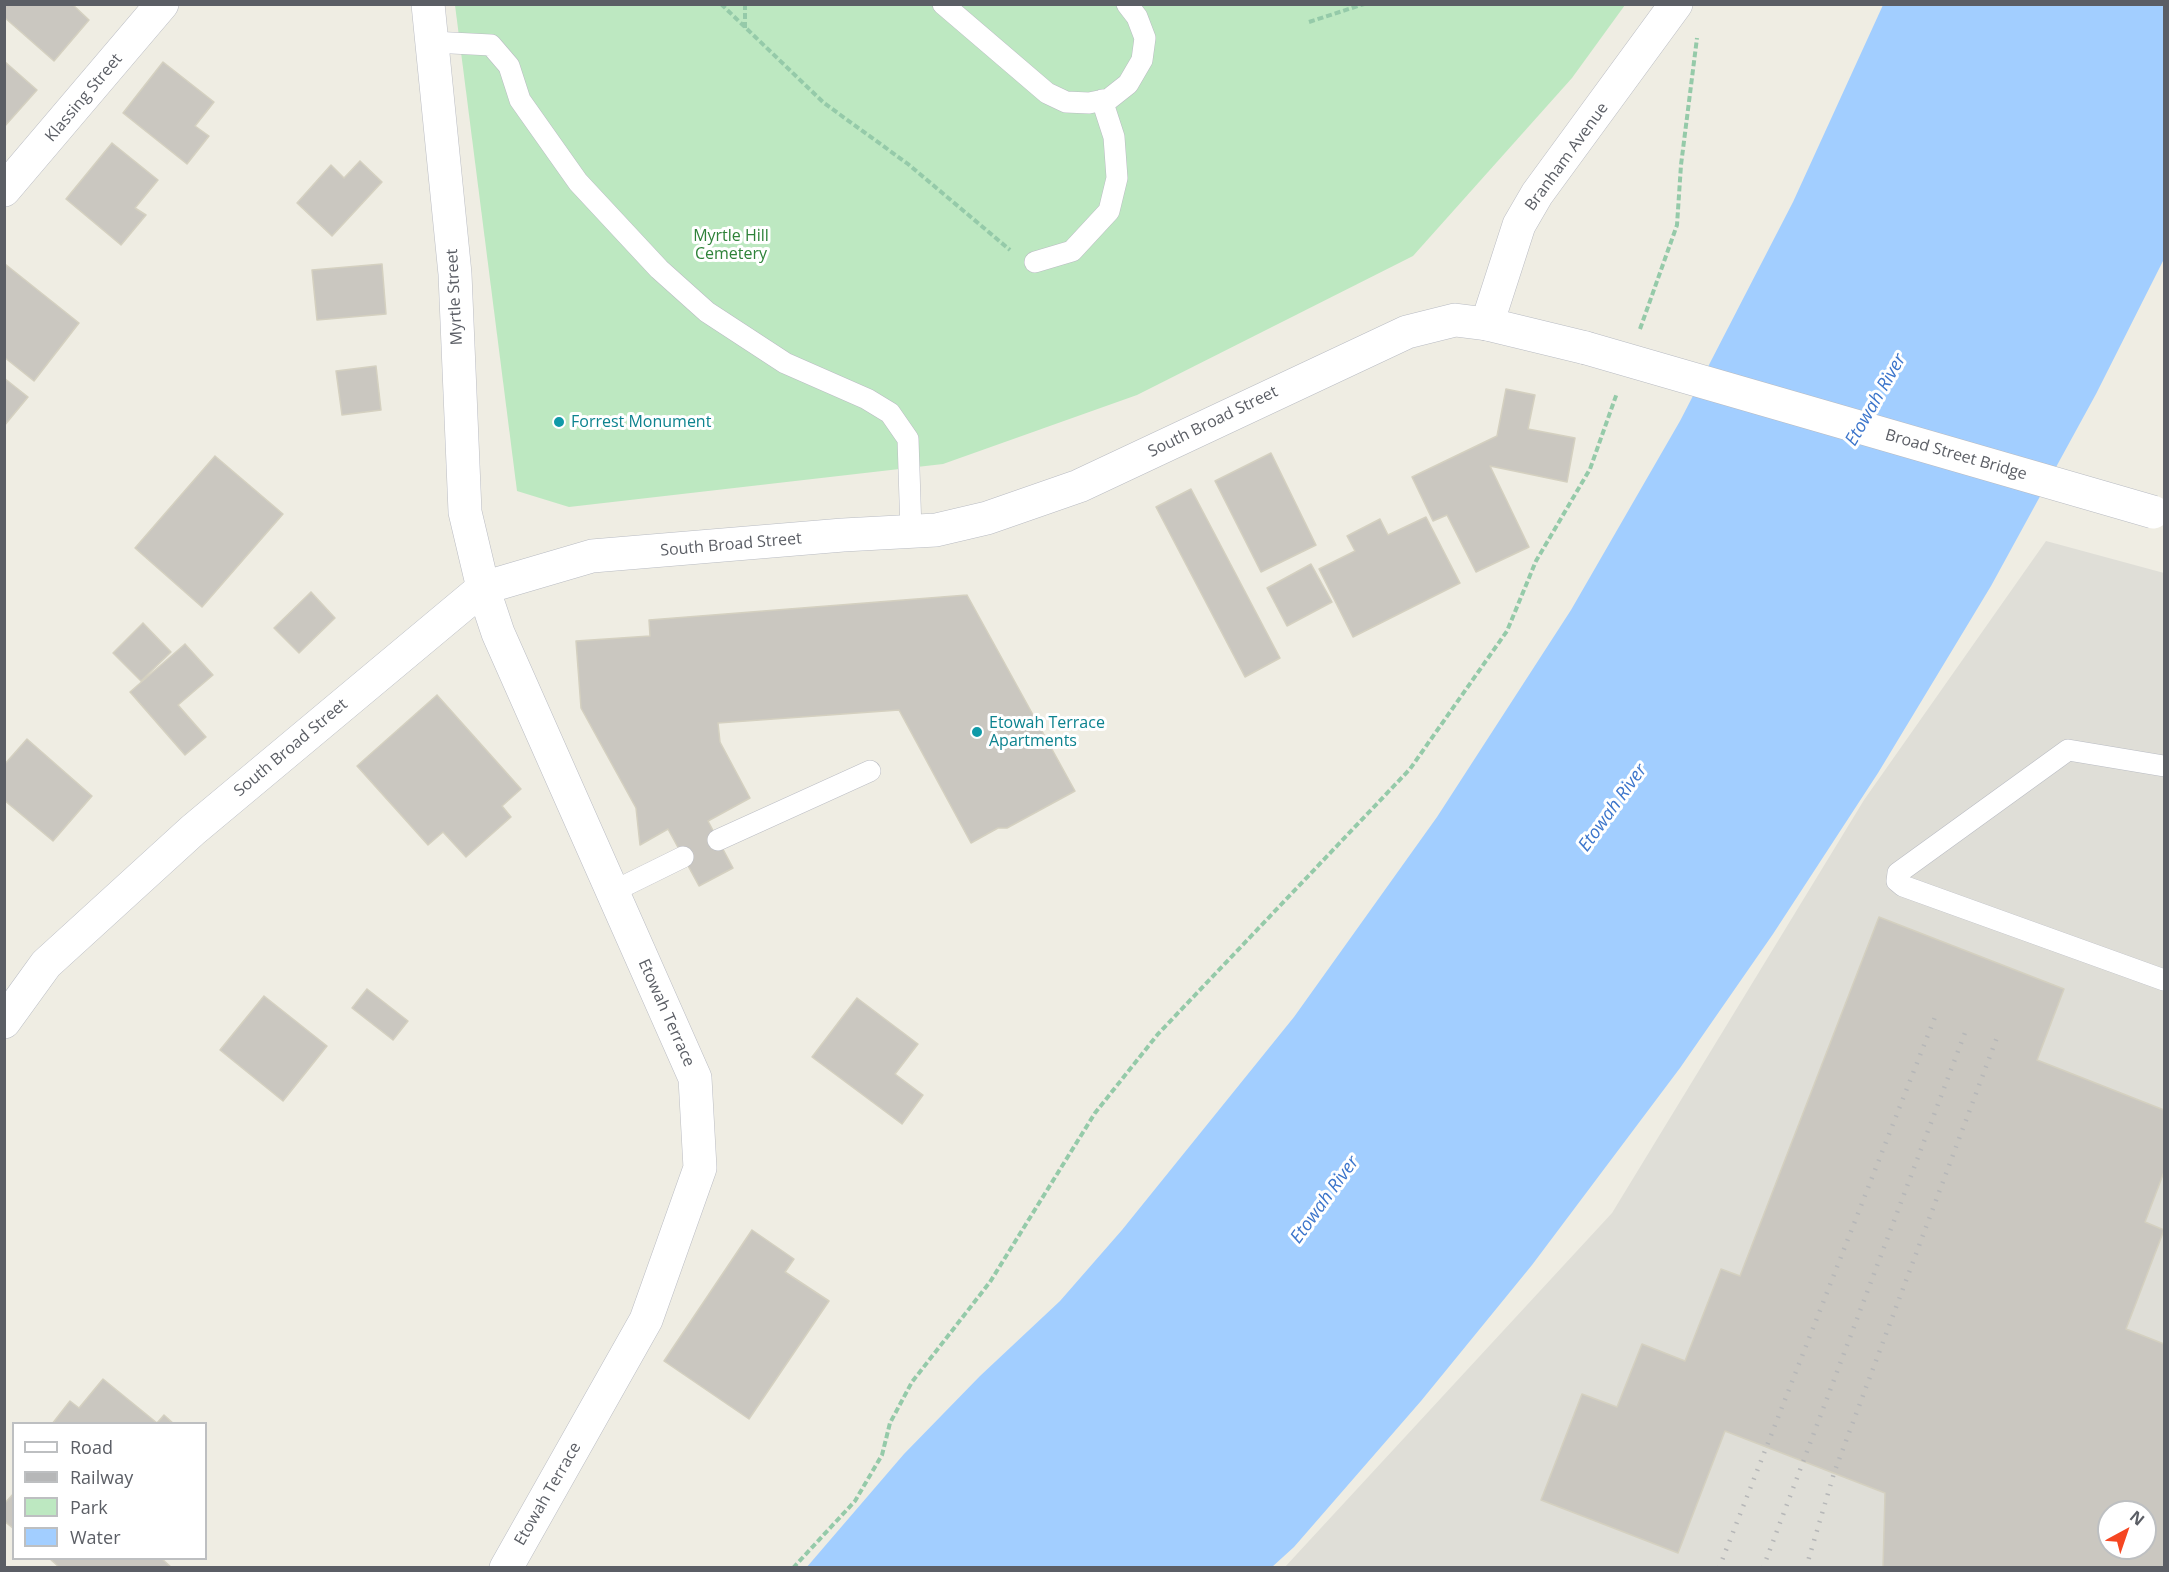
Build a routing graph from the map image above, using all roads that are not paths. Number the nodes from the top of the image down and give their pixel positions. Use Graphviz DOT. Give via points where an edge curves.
graph roads {
  1 [pos="162,4"];
  2 [pos="428,4"];
  3 [pos="943,4"];
  4 [pos="1127,4"];
  5 [pos="1687,16"];
  6 [pos="432,42"];
  7 [pos="1102,100"];
  8 [pos="4,190"];
  9 [pos="1035,262"];
  10 [pos="1487,324"];
  11 [pos="1586,348"];
  12 [pos="2159,513"];
  13 [pos="911,531"];
  14 [pos="483,588"];
  15 [pos="2164,766"];
  16 [pos="870,771"];
  17 [pos="718,840"];
  18 [pos="683,857"];
  19 [pos="612,892"];
  20 [pos="2164,980"];
  21 [pos="4,1022"];
  22 [pos="506,1568"];
  1 -- 8 [label="main road, Klassing Street"];
  2 -- 6 [label="main road, Myrtle Street"];
  3 -- 7 [label="lane" via="1047,93 1066,102"];
  4 -- 7 [label="lane" via="1145,38 1142,60 1128,84"];
  5 -- 10 [label="main road, Branham Avenue" via="1537,194 1519,225"];
  6 -- 13 [label="lane" via="491,45 509,66 520,100 578,182 659,269 707,312 785,363 890,413 908,439"];
  6 -- 14 [label="main road, Myrtle Street" via="455,274 465,512"];
  7 -- 9 [label="lane" via="1114,137 1117,178 1108,211 1071,250"];
  10 -- 11 [label="main road, South Broad Street"];
  10 -- 13 [label="main road, South Broad Street" via="1455,320 1407,332 1079,486 987,518 936,530"];
  11 -- 12 [label="main road, Broad Street Bridge, bridge"];
  13 -- 14 [label="main road, South Broad Street" via="592,556"];
  14 -- 19 [label="main road, Etowah Terrace" via="498,633"];
  14 -- 21 [label="main road, South Broad Street" via="193,830 46,964"];
  15 -- 20 [label="lane" via="2068,750 1898,873 1897,881"];
  16 -- 17 [label="lane"];
  18 -- 19 [label="lane"];
  19 -- 22 [label="main road, Etowah Terrace" via="695,1078 700,1168 646,1320"];
}
